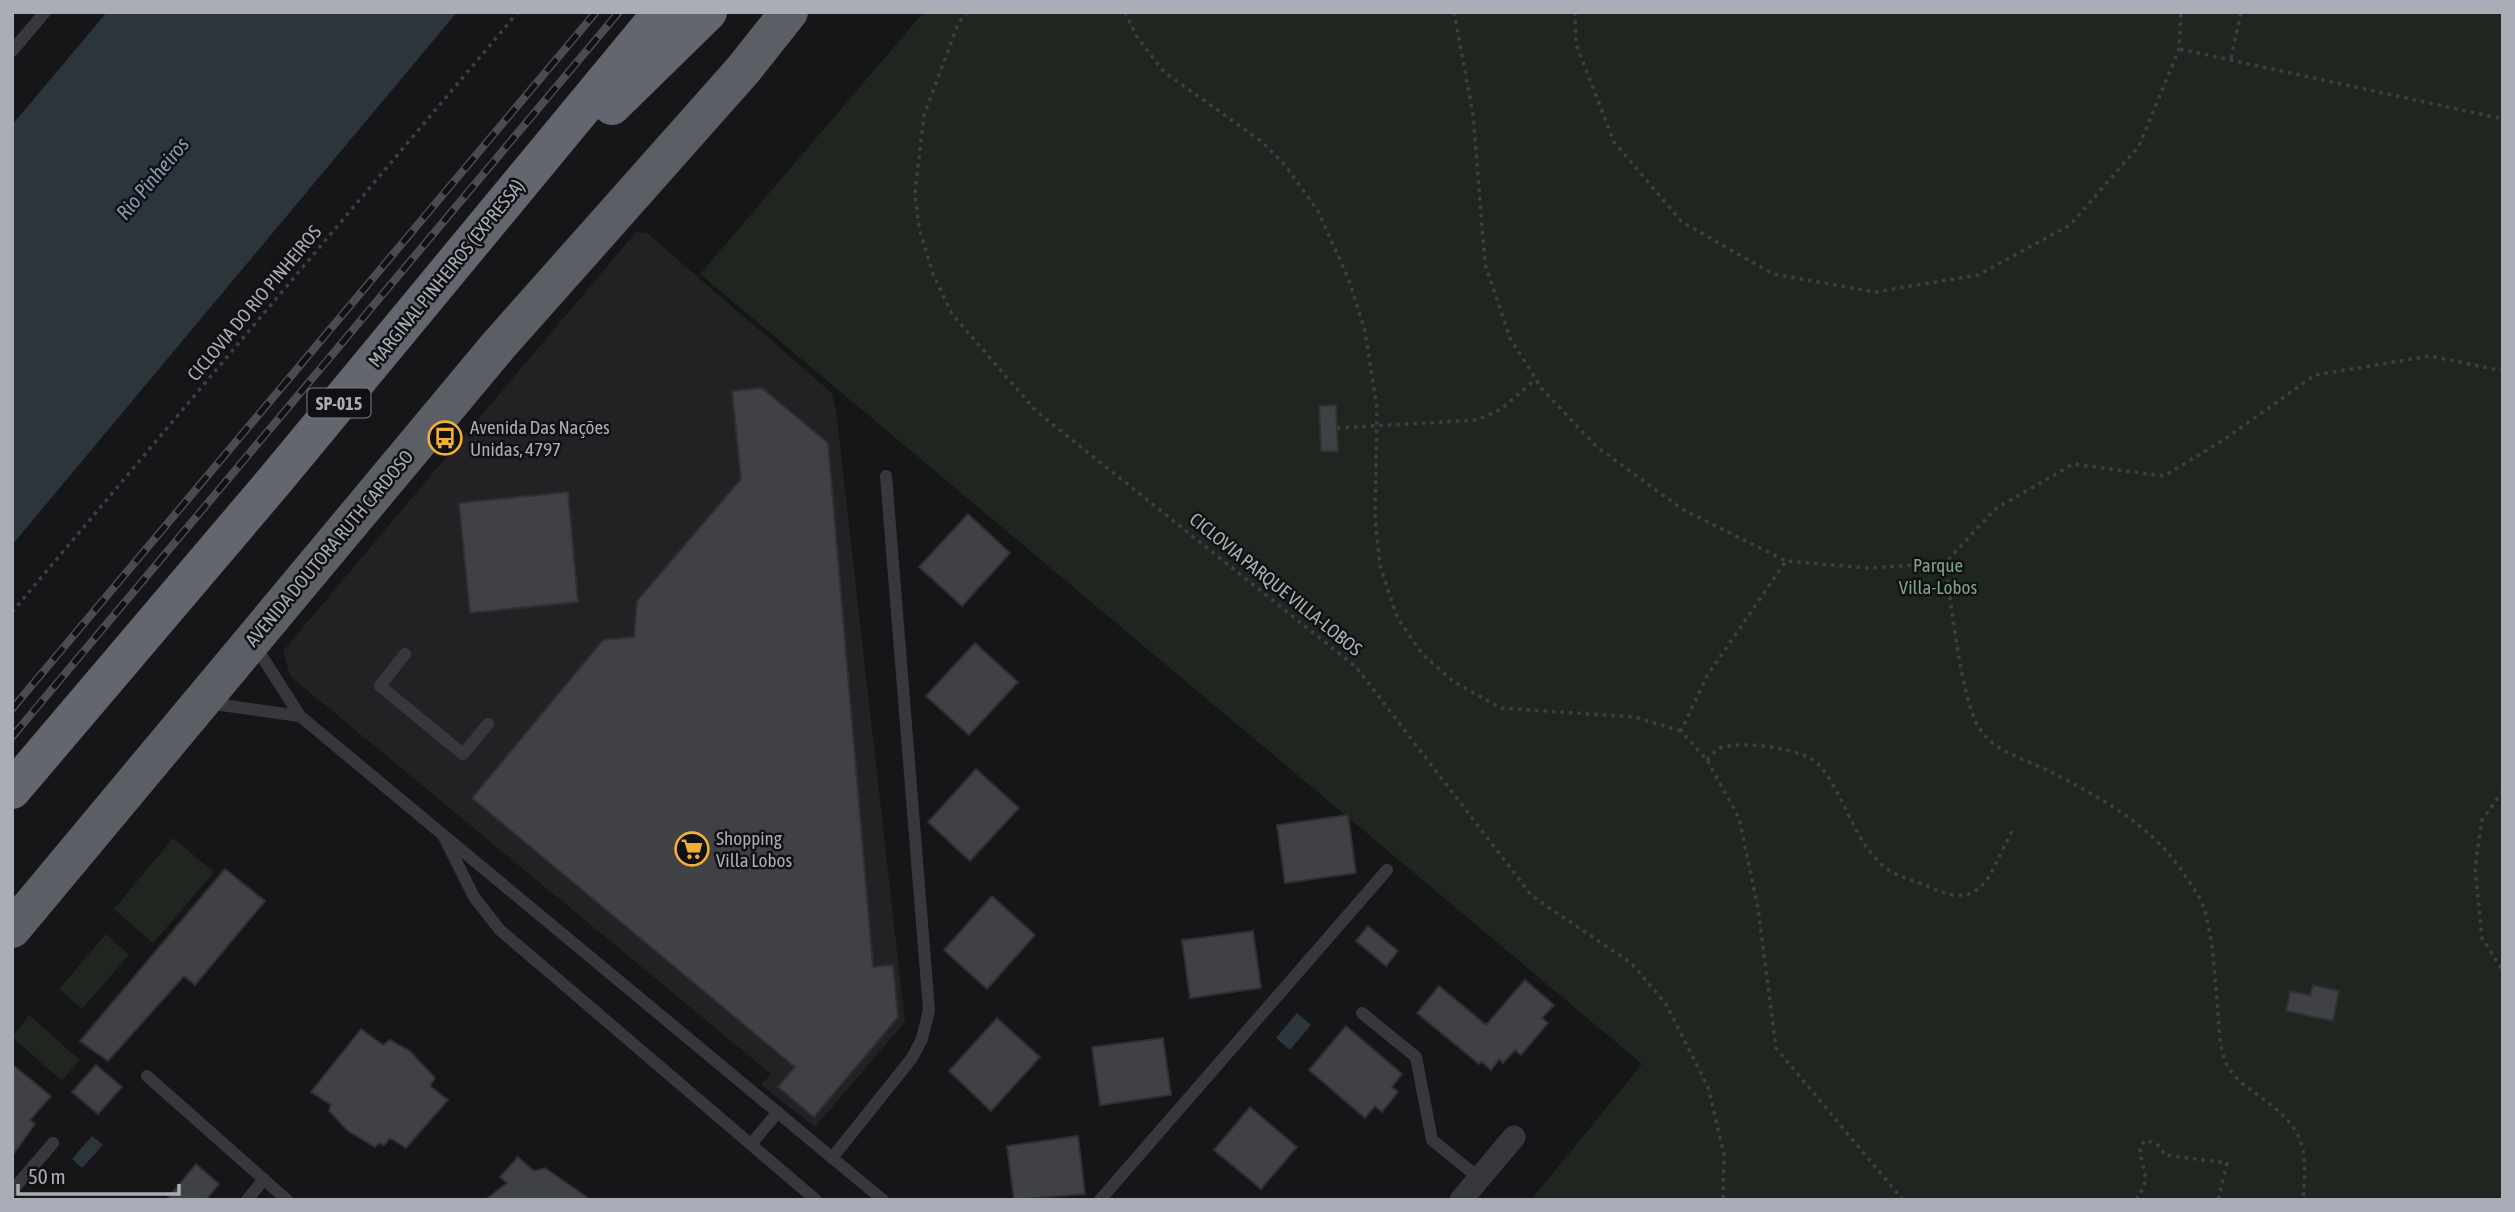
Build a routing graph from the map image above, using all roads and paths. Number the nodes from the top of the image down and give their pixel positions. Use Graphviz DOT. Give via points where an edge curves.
graph roads {
  1 [pos="45,12"];
  2 [pos="518,12"];
  3 [pos="662,12"];
  4 [pos="708,12"];
  5 [pos="789,12"];
  6 [pos="967,12"];
  7 [pos="1125,12"];
  8 [pos="1454,12"];
  9 [pos="1575,12"];
  10 [pos="2181,12"];
  11 [pos="2241,12"];
  12 [pos="2179,49"];
  13 [pos="12,51"];
  14 [pos="2231,59"];
  15 [pos="2503,119"];
  16 [pos="499,209"];
  17 [pos="2503,371"];
  18 [pos="1536,379"];
  19 [pos="1377,426"];
  20 [pos="1337,428"];
  21 [pos="886,476"];
  22 [pos="1786,561"];
  23 [pos="1945,563"];
  24 [pos="12,612"];
  25 [pos="252,640"];
  26 [pos="405,654"];
  27 [pos="200,702"];
  28 [pos="300,716"];
  29 [pos="488,724"];
  30 [pos="1681,731"];
  31 [pos="1707,760"];
  32 [pos="12,790"];
  33 [pos="2503,791"];
  34 [pos="440,831"];
  35 [pos="2012,831"];
  36 [pos="1387,870"];
  37 [pos="12,929"];
  38 [pos="2503,971"];
  39 [pos="1362,1013"];
  40 [pos="147,1076"];
  41 [pos="778,1112"];
  42 [pos="1514,1138"];
  43 [pos="53,1143"];
  44 [pos="751,1144"];
  45 [pos="832,1158"];
  46 [pos="1479,1178"];
  47 [pos="264,1179"];
  48 [pos="12,1191"];
  49 [pos="247,1200"];
  50 [pos="287,1200"];
  51 [pos="816,1200"];
  52 [pos="883,1200"];
  53 [pos="1100,1200"];
  54 [pos="1461,1200"];
  55 [pos="1723,1200"];
  56 [pos="1903,1200"];
  57 [pos="2136,1200"];
  58 [pos="2218,1200"];
  59 [pos="2303,1200"];
  1 -- 13 [label="lane"];
  2 -- 24 [label="path, CICLOVIA DO RIO PINHEIROS"];
  3 -- 16 [label="highway, MARGINAL PINHEIROS (EXPRESSA) / SP-015"];
  4 -- 16 [label="highway"];
  5 -- 25 [label="highway, AVENIDA DOUTORA RUTH CARDOSO" via="498,346"];
  6 -- 55 [label="path, CICLOVIA PARQUE VILLA-LOBOS" via="958,23 924,115 915,193 919,228 933,274 952,314 1036,411 1356,667 1532,896 1631,962 1666,1004 1708,1087 1724,1154"];
  7 -- 19 [label="path" via="1137,37 1164,72 1261,141 1318,211 1349,280 1365,331"];
  8 -- 18 [label="path" via="1472,114 1485,264 1510,338"];
  9 -- 12 [label="path" via="1576,44 1614,142 1682,222 1773,274 1875,292 1978,275 2070,225 2139,146"];
  10 -- 12 [label="path"];
  11 -- 14 [label="path"];
  12 -- 14 [label="path"];
  14 -- 15 [label="path"];
  16 -- 32 [label="highway, MARGINAL PINHEIROS (EXPRESSA) / SP-015"];
  17 -- 23 [label="path" via="2430,356 2315,374 2164,476 2073,464 1996,509"];
  18 -- 19 [label="path" via="1500,410 1477,420"];
  18 -- 22 [label="path" via="1597,447 1671,502"];
  19 -- 20 [label="path"];
  19 -- 30 [label="path" via="1375,518 1380,566 1397,617 1422,654 1454,682 1501,708 1635,717"];
  21 -- 45 [label="lane" via="929,1010 912,1058"];
  22 -- 23 [label="path" via="1868,568"];
  22 -- 30 [label="path" via="1707,676"];
  23 -- 59 [label="path" via="1969,706 1980,730 2002,750 2118,808 2155,839 2183,872 2203,906 2226,1065 2244,1086 2284,1114 2301,1137 2306,1170"];
  25 -- 27 [label="highway, AVENIDA DOUTORA RUTH CARDOSO"];
  25 -- 28 [label="lane"];
  26 -- 29 [label="lane" via="380,686 463,754"];
  27 -- 28 [label="lane"];
  27 -- 37 [label="highway, AVENIDA DOUTORA RUTH CARDOSO"];
  28 -- 34 [label="lane"];
  30 -- 31 [label="path"];
  31 -- 35 [label="path" via="1721,747 1762,744 1819,764 1869,850 1888,870 1944,895 1965,898 1975,892"];
  31 -- 56 [label="path" via="1739,818 1758,908 1776,1048"];
  33 -- 38 [label="path" via="2482,820 2475,867 2482,938"];
  34 -- 41 [label="lane"];
  34 -- 44 [label="lane" via="474,897 500,930"];
  36 -- 53 [label="lane"];
  39 -- 46 [label="lane" via="1416,1057 1432,1140"];
  40 -- 47 [label="lane"];
  41 -- 44 [label="lane"];
  41 -- 45 [label="lane"];
  42 -- 46 [label="street"];
  43 -- 48 [label="lane"];
  44 -- 51 [label="lane"];
  45 -- 52 [label="lane"];
  46 -- 54 [label="street"];
  47 -- 49 [label="lane"];
  47 -- 50 [label="lane"];
  57 -- 58 [label="path" via="2146,1187 2147,1171 2140,1159 2140,1146 2146,1140 2160,1146 2165,1155 2227,1164"];
}
